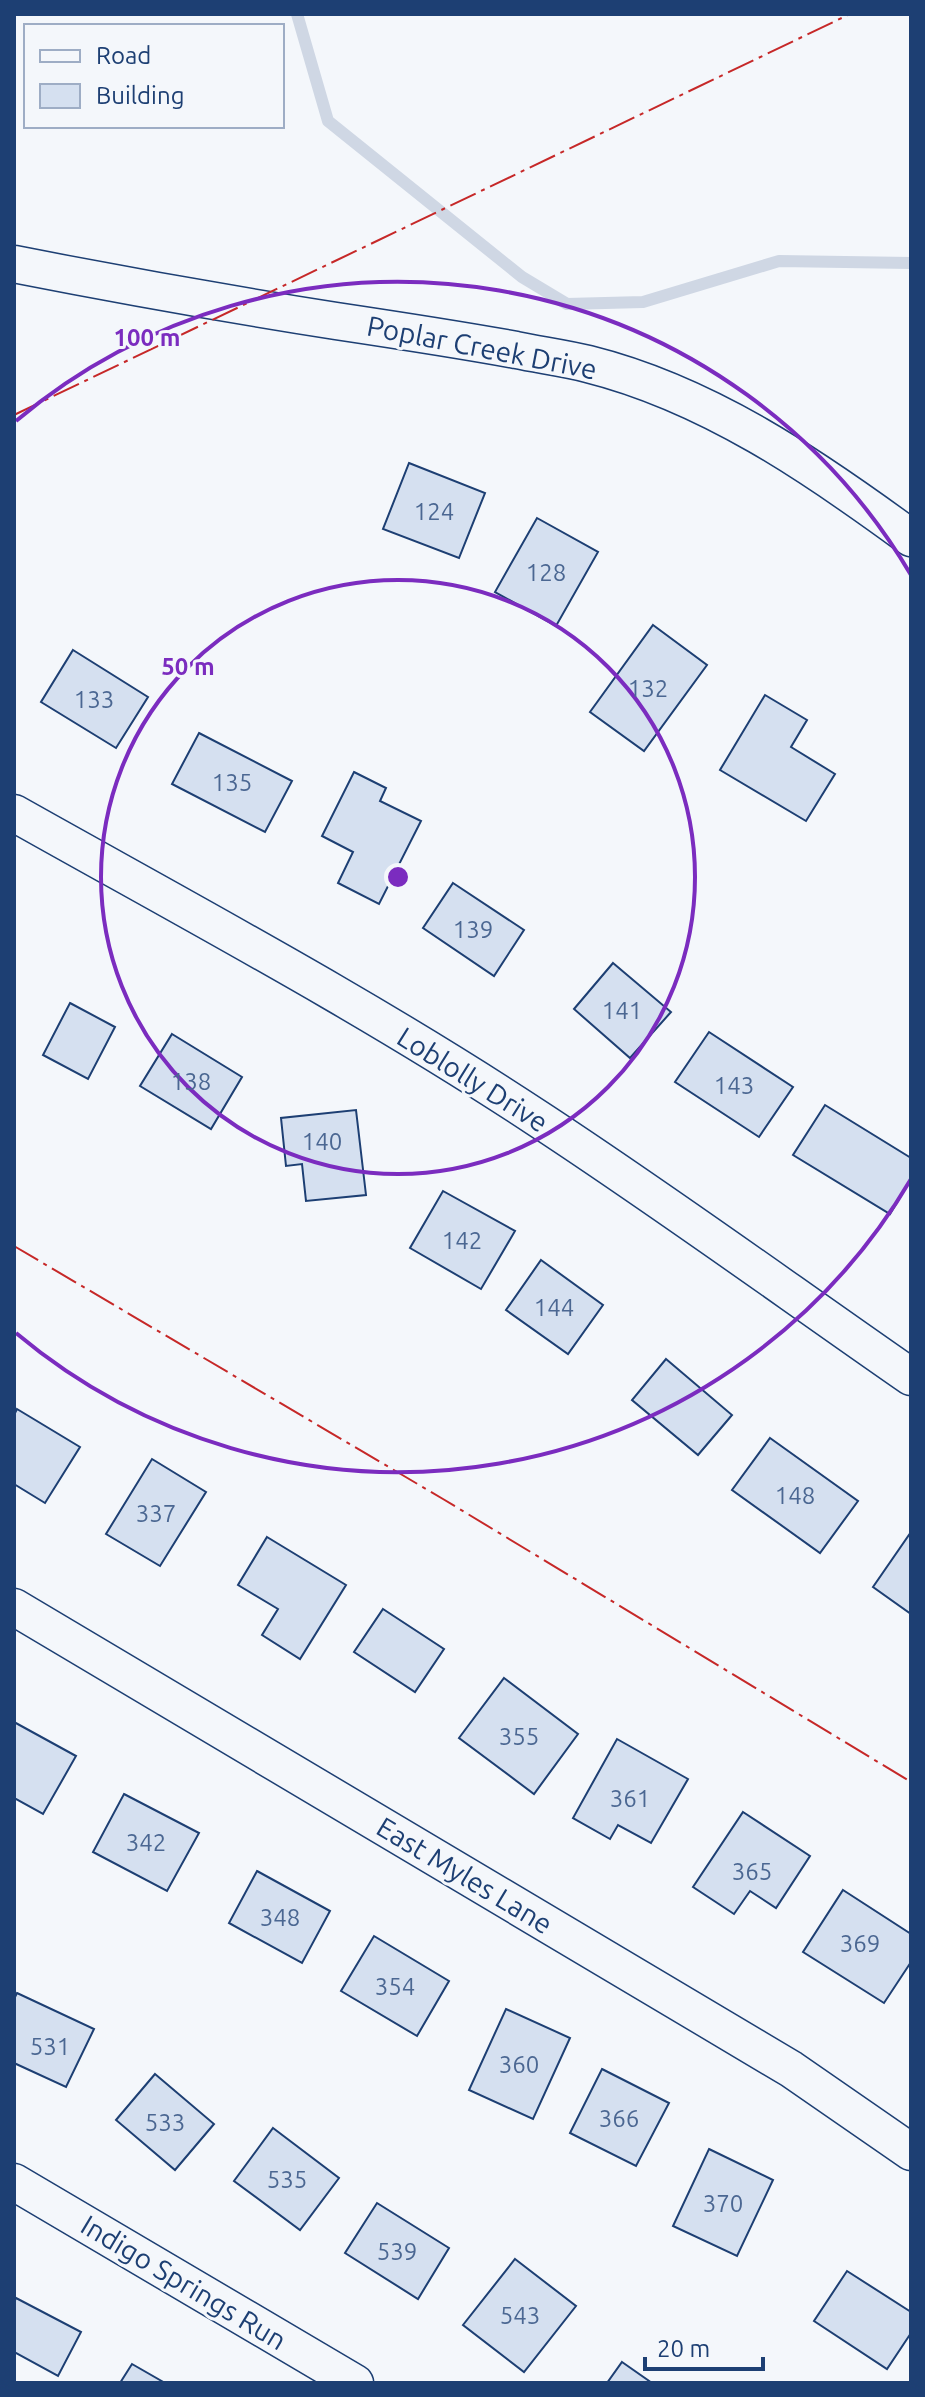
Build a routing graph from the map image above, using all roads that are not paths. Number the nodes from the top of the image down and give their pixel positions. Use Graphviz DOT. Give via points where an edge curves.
graph roads {
  1 [pos="14,264"];
  2 [pos="911,538"];
  3 [pos="14,813"];
  4 [pos="911,1377"];
  5 [pos="14,1607"];
  6 [pos="911,2152"];
  7 [pos="14,2182"];
  8 [pos="355,2383"];
  1 -- 2 [label="street, Poplar Creek Drive" via="588,364 704,408 779,446"];
  3 -- 4 [label="street, Loblolly Drive" via="295,971 497,1093"];
  5 -- 6 [label="street, East Myles Lane" via="791,2069"];
  7 -- 8 [label="street, Indigo Springs Run"];
}
